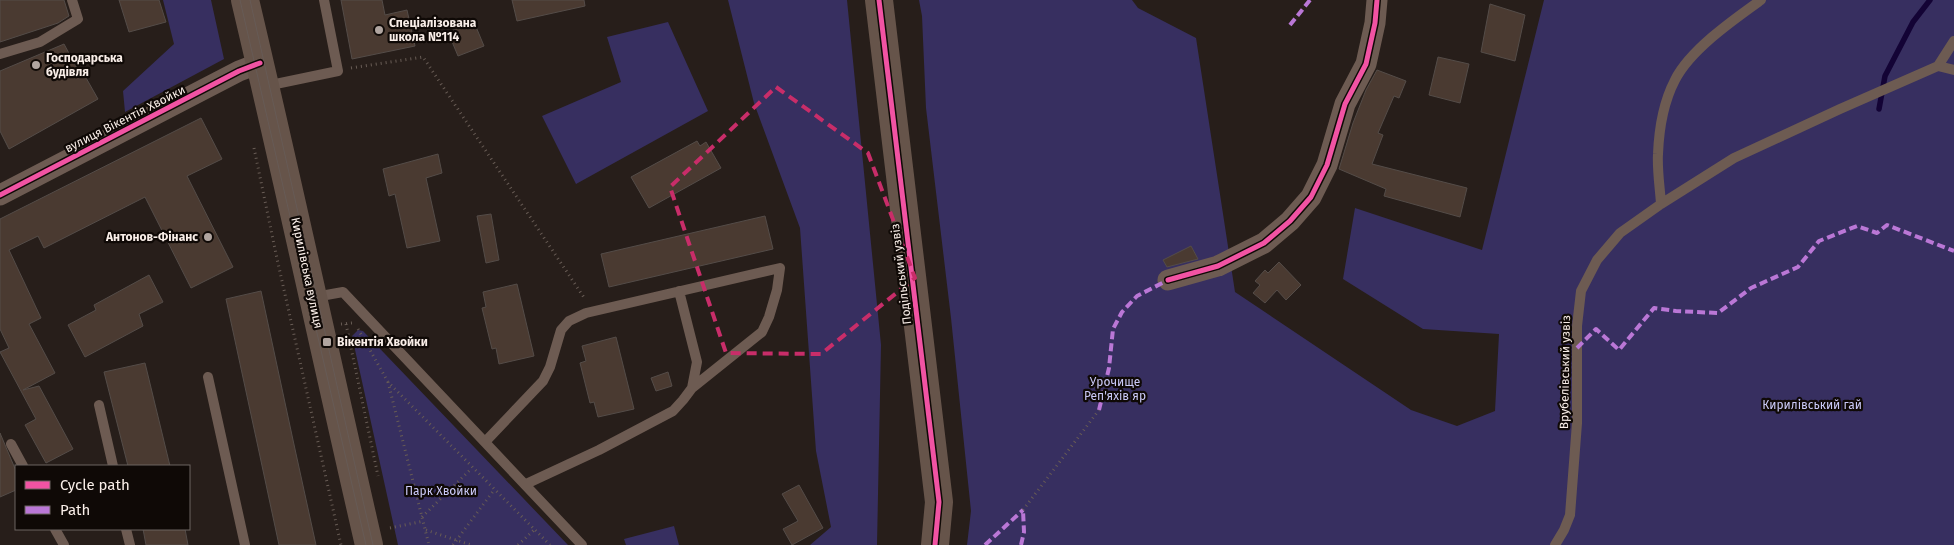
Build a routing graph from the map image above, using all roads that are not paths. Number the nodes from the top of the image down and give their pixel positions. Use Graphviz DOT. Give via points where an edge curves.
graph roads {
  1 [pos="72,0"];
  2 [pos="245,0"];
  3 [pos="324,0"];
  4 [pos="879,0"];
  5 [pos="1377,0"];
  6 [pos="1761,0"];
  7 [pos="1954,42"];
  8 [pos="0,54"];
  9 [pos="1938,66"];
  10 [pos="1954,70"];
  11 [pos="262,74"];
  12 [pos="0,195"];
  13 [pos="1661,204"];
  14 [pos="1168,280"];
  15 [pos="679,291"];
  16 [pos="312,297"];
  17 [pos="208,377"];
  18 [pos="692,388"];
  19 [pos="99,405"];
  20 [pos="485,442"];
  21 [pos="11,444"];
  22 [pos="22,465"];
  23 [pos="113,465"];
  24 [pos="526,484"];
  25 [pos="56,530"];
  26 [pos="126,530"];
  27 [pos="383,537"];
  28 [pos="64,545"];
  29 [pos="130,545"];
  30 [pos="245,545"];
  31 [pos="582,545"];
  32 [pos="935,545"];
  33 [pos="1555,545"];
  1 -- 8 [label="lane" via="78,19 40,42"];
  2 -- 11 [label="street, Кирилівська вулиця"];
  3 -- 11 [label="lane" via="338,71"];
  4 -- 32 [label="street, Подільський узвіз" via="939,502"];
  5 -- 14 [label="street" via="1366,64 1345,104 1327,166 1311,197 1290,221 1264,242 1218,266"];
  6 -- 13 [label="lane" via="1729,23 1691,58 1675,80 1662,115 1658,156"];
  7 -- 9 [label="lane"];
  9 -- 10 [label="lane"];
  9 -- 13 [label="lane, Врубелівський узвіз" via="1734,158"];
  11 -- 12 [label="street, вулиця Вікентія Хвойки" via="240,71"];
  11 -- 16 [label="street, Кирилівська вулиця"];
  13 -- 33 [label="lane, Врубелівський узвіз" via="1620,233 1597,260 1581,291 1570,515"];
  15 -- 18 [label="lane" via="697,362"];
  15 -- 18 [label="lane" via="780,268 777,290 762,332"];
  15 -- 20 [label="lane" via="593,311 569,321 562,330 543,381"];
  16 -- 20 [label="lane" via="343,292"];
  16 -- 27 [label="street, Кирилівська вулиця"];
  17 -- 30 [label="lane"];
  18 -- 24 [label="lane" via="673,411"];
  19 -- 23 [label="lane"];
  20 -- 24 [label="lane"];
  21 -- 22 [label="lane"];
  24 -- 31 [label="lane"];
  25 -- 28 [label="lane"];
  26 -- 29 [label="lane"];
}
